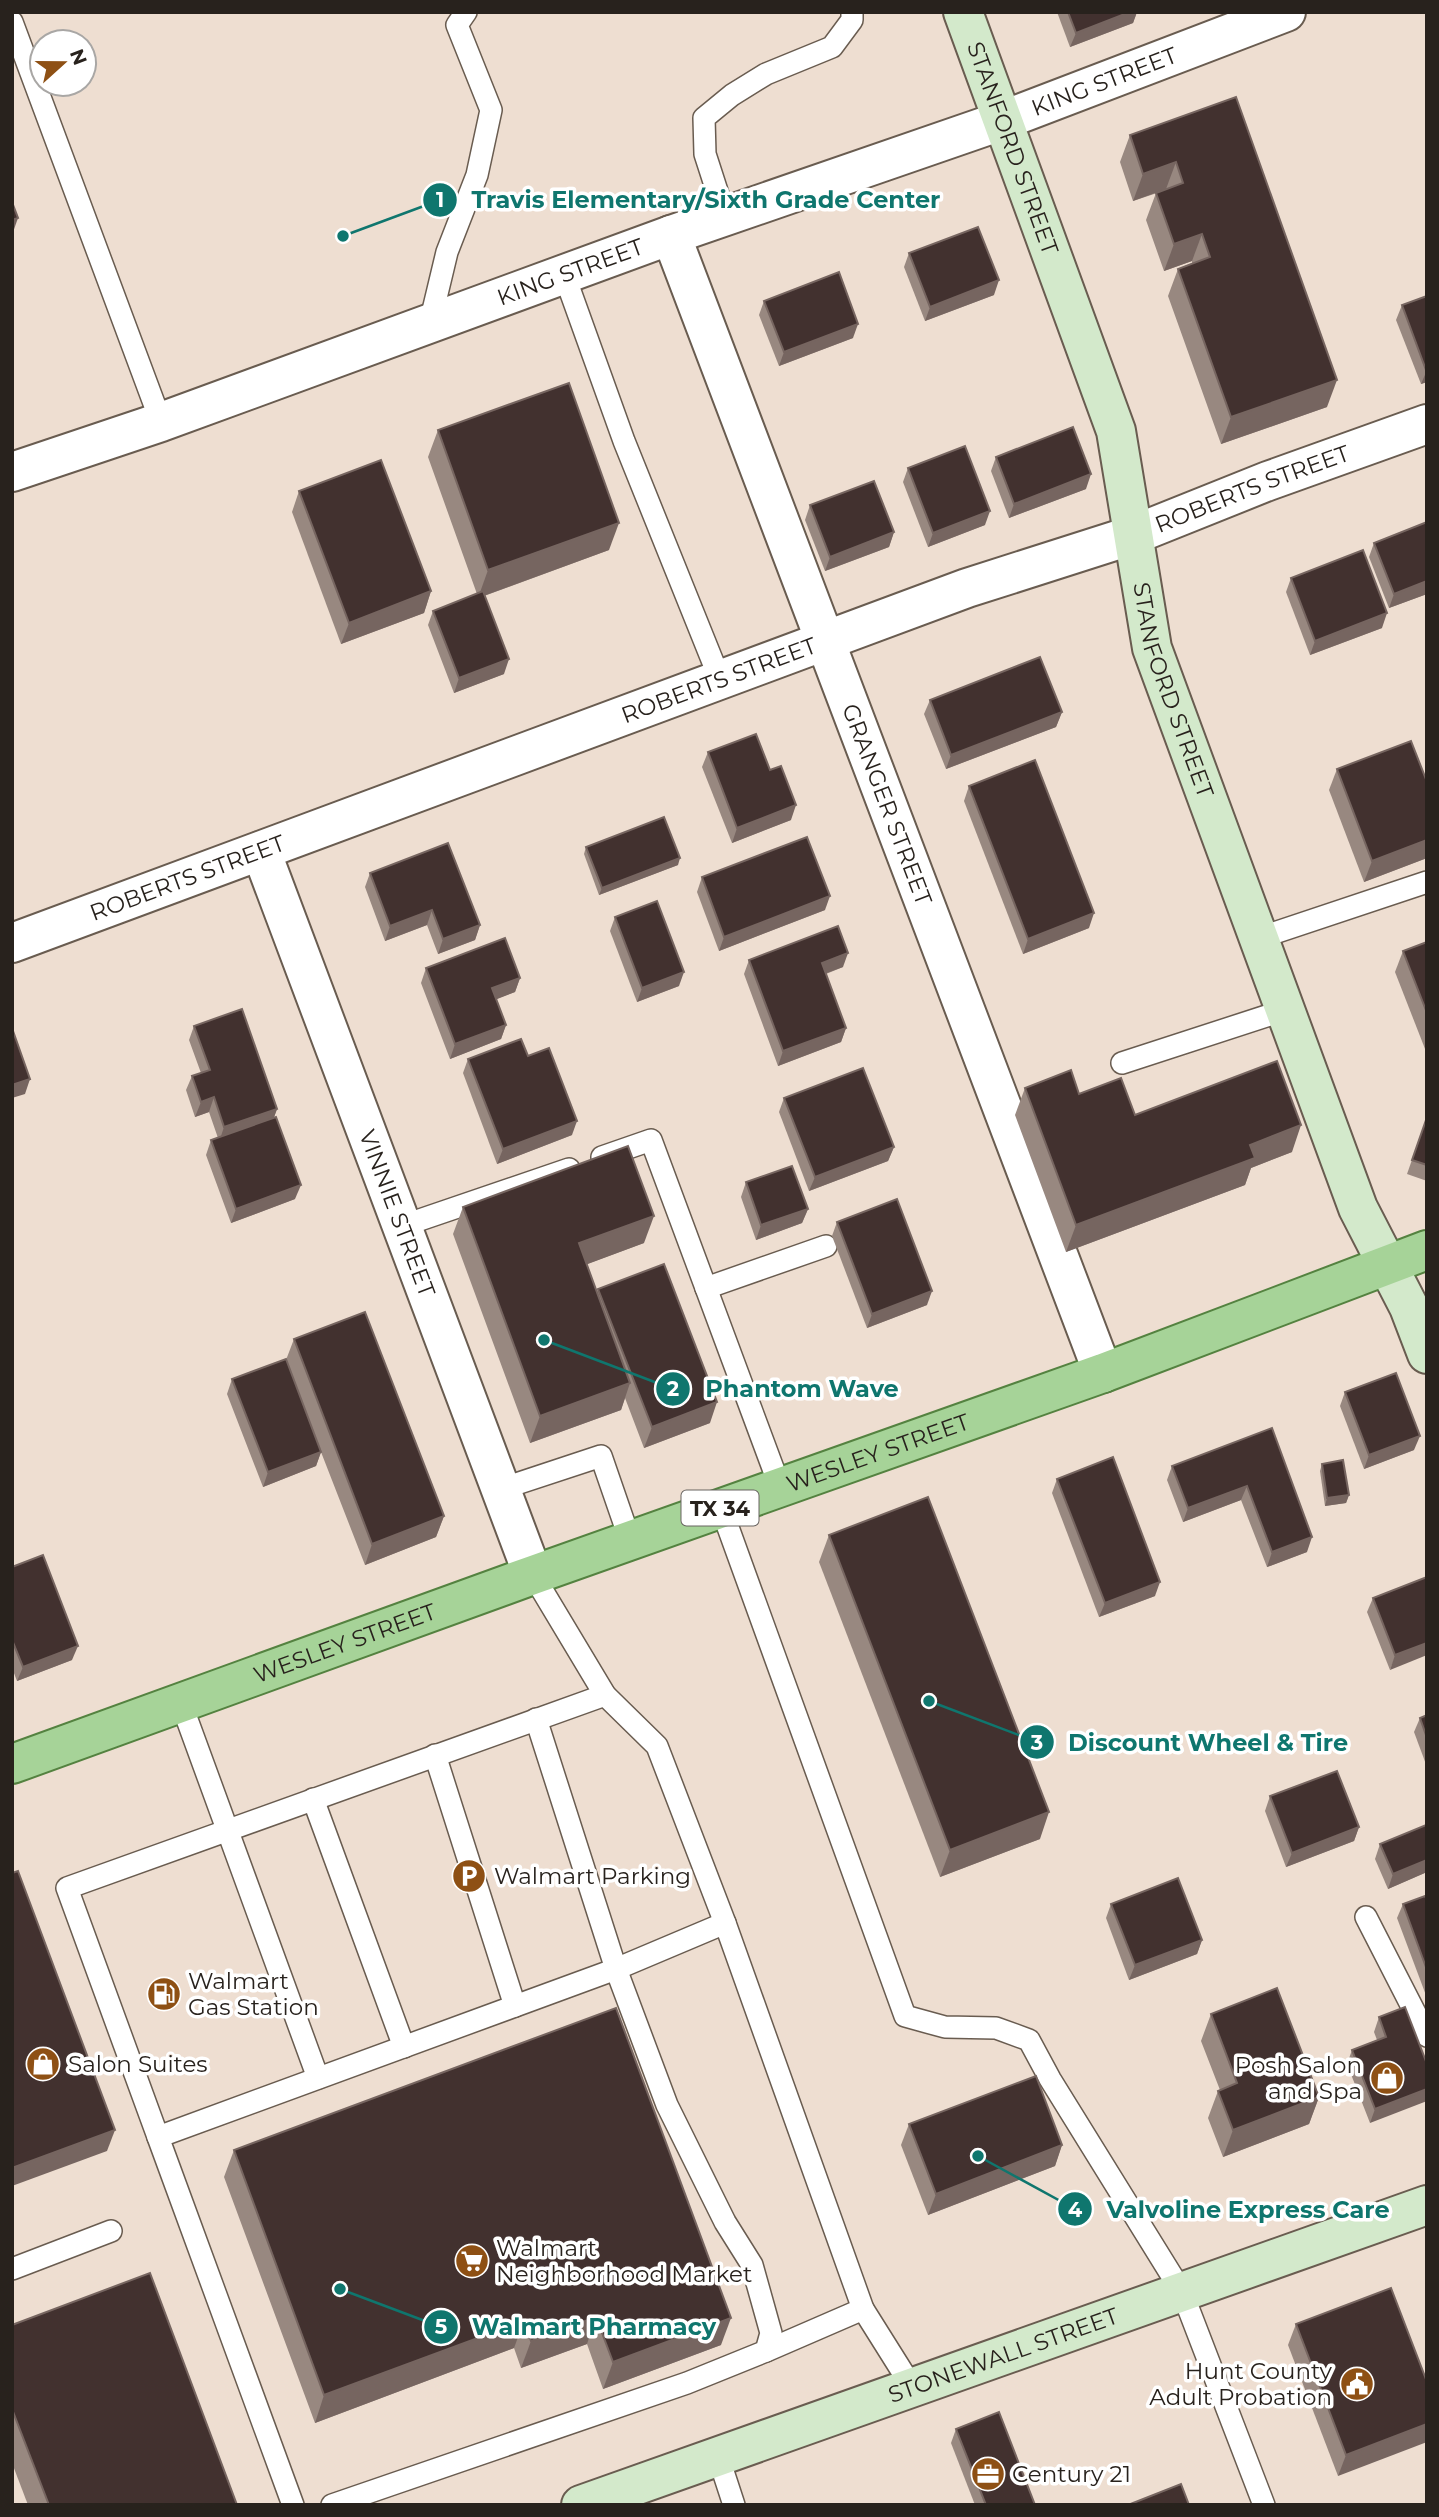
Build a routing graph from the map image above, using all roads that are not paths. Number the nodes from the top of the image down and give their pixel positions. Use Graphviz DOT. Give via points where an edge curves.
graph roads {
  1 [pos="466,12"];
  2 [pos="852,12"];
  3 [pos="963,12"];
  4 [pos="1261,16"];
  5 [pos="12,22"];
  6 [pos="1001,121"];
  7 [pos="725,216"];
  8 [pos="671,235"];
  9 [pos="564,274"];
  10 [pos="430,323"];
  11 [pos="161,422"];
  12 [pos="1427,425"];
  13 [pos="12,471"];
  14 [pos="1133,535"];
  15 [pos="826,642"];
  16 [pos="721,681"];
  17 [pos="261,851"];
  18 [pos="1427,882"];
  19 [pos="1259,938"];
  20 [pos="12,943"];
  21 [pos="1285,1010"];
  22 [pos="1122,1063"];
  23 [pos="402,1226"];
  24 [pos="826,1246"];
  25 [pos="1427,1250"];
  26 [pos="1388,1264"];
  27 [pos="706,1288"];
  28 [pos="1427,1354"];
  29 [pos="1103,1373"];
  30 [pos="780,1487"];
  31 [pos="501,1489"];
  32 [pos="721,1508"];
  33 [pos="631,1540"];
  34 [pos="533,1575"];
  35 [pos="605,1695"];
  36 [pos="181,1703"];
  37 [pos="536,1719"];
  38 [pos="435,1755"];
  39 [pos="12,1765"];
  40 [pos="313,1799"];
  41 [pos="227,1830"];
  42 [pos="1366,1917"];
  43 [pos="725,1923"];
  44 [pos="616,1969"];
  45 [pos="515,2006"];
  46 [pos="1427,2036"];
  47 [pos="404,2047"];
  48 [pos="318,2078"];
  49 [pos="158,2137"];
  50 [pos="1427,2205"];
  51 [pos="111,2231"];
  52 [pos="12,2269"];
  53 [pos="1182,2292"];
  54 [pos="863,2309"];
  55 [pos="766,2351"];
  56 [pos="912,2387"];
  57 [pos="718,2456"];
  58 [pos="600,2501"];
  59 [pos="293,2505"];
  60 [pos="332,2505"];
  61 [pos="734,2505"];
  62 [pos="1264,2505"];
  1 -- 10 [label="lane" via="457,25 491,110 477,175 447,252"];
  2 -- 7 [label="lane" via="852,20 832,47 766,74 704,118 705,154"];
  3 -- 6 [label="street, STANFORD STREET"];
  4 -- 6 [label="street, KING STREET"];
  5 -- 11 [label="lane"];
  6 -- 7 [label="street, KING STREET"];
  6 -- 14 [label="street, STANFORD STREET" via="1116,431"];
  7 -- 8 [label="street, KING STREET"];
  8 -- 9 [label="street, KING STREET"];
  8 -- 15 [label="street, GRANGER STREET"];
  9 -- 10 [label="street, KING STREET"];
  9 -- 16 [label="lane"];
  10 -- 11 [label="street, KING STREET"];
  11 -- 13 [label="street, KING STREET"];
  12 -- 14 [label="street, ROBERTS STREET"];
  14 -- 15 [label="street, ROBERTS STREET" via="967,588"];
  14 -- 19 [label="street, STANFORD STREET" via="1152,648"];
  15 -- 16 [label="street, ROBERTS STREET"];
  15 -- 29 [label="street, GRANGER STREET"];
  16 -- 17 [label="street, ROBERTS STREET"];
  17 -- 20 [label="street, ROBERTS STREET"];
  17 -- 23 [label="street, VINNIE STREET"];
  18 -- 19 [label="lane"];
  19 -- 21 [label="street, STANFORD STREET"];
  21 -- 22 [label="lane"];
  21 -- 26 [label="street, STANFORD STREET" via="1357,1208"];
  23 -- 27 [label="lane" via="651,1140"];
  23 -- 31 [label="street, VINNIE STREET"];
  24 -- 27 [label="lane"];
  25 -- 26 [label="main road, WESLEY STREET / TX 34"];
  26 -- 28 [label="street, STANFORD STREET"];
  26 -- 29 [label="main road, WESLEY STREET / TX 34"];
  27 -- 30 [label="lane"];
  29 -- 30 [label="main road, WESLEY STREET / TX 34"];
  30 -- 32 [label="main road, WESLEY STREET / TX 34"];
  31 -- 33 [label="lane" via="601,1456"];
  31 -- 34 [label="street, VINNIE STREET"];
  32 -- 33 [label="main road, WESLEY STREET / TX 34"];
  32 -- 53 [label="lane" via="905,2016 944,2027 996,2028 1029,2040"];
  33 -- 34 [label="main road, WESLEY STREET / TX 34"];
  34 -- 35 [label="lane"];
  34 -- 36 [label="main road, WESLEY STREET / TX 34"];
  35 -- 37 [label="lane"];
  35 -- 43 [label="lane" via="657,1746"];
  36 -- 39 [label="main road, WESLEY STREET / TX 34"];
  36 -- 41 [label="lane"];
  37 -- 38 [label="lane"];
  37 -- 44 [label="lane"];
  38 -- 40 [label="lane"];
  38 -- 45 [label="lane"];
  40 -- 41 [label="lane"];
  40 -- 47 [label="lane"];
  41 -- 48 [label="lane"];
  41 -- 49 [label="lane" via="67,1888"];
  42 -- 46 [label="lane"];
  43 -- 44 [label="lane"];
  43 -- 54 [label="lane"];
  44 -- 45 [label="lane"];
  44 -- 55 [label="lane" via="667,2105 725,2222 752,2265 771,2333"];
  45 -- 47 [label="lane"];
  47 -- 48 [label="lane"];
  48 -- 49 [label="lane"];
  49 -- 59 [label="lane"];
  50 -- 53 [label="street, STONEWALL STREET"];
  51 -- 52 [label="lane"];
  53 -- 56 [label="street, STONEWALL STREET"];
  53 -- 62 [label="lane"];
  54 -- 55 [label="lane"];
  54 -- 56 [label="lane"];
  55 -- 60 [label="lane" via="687,2383"];
  56 -- 57 [label="street, STONEWALL STREET"];
  57 -- 58 [label="street, STONEWALL STREET"];
  57 -- 61 [label="lane"];
}
